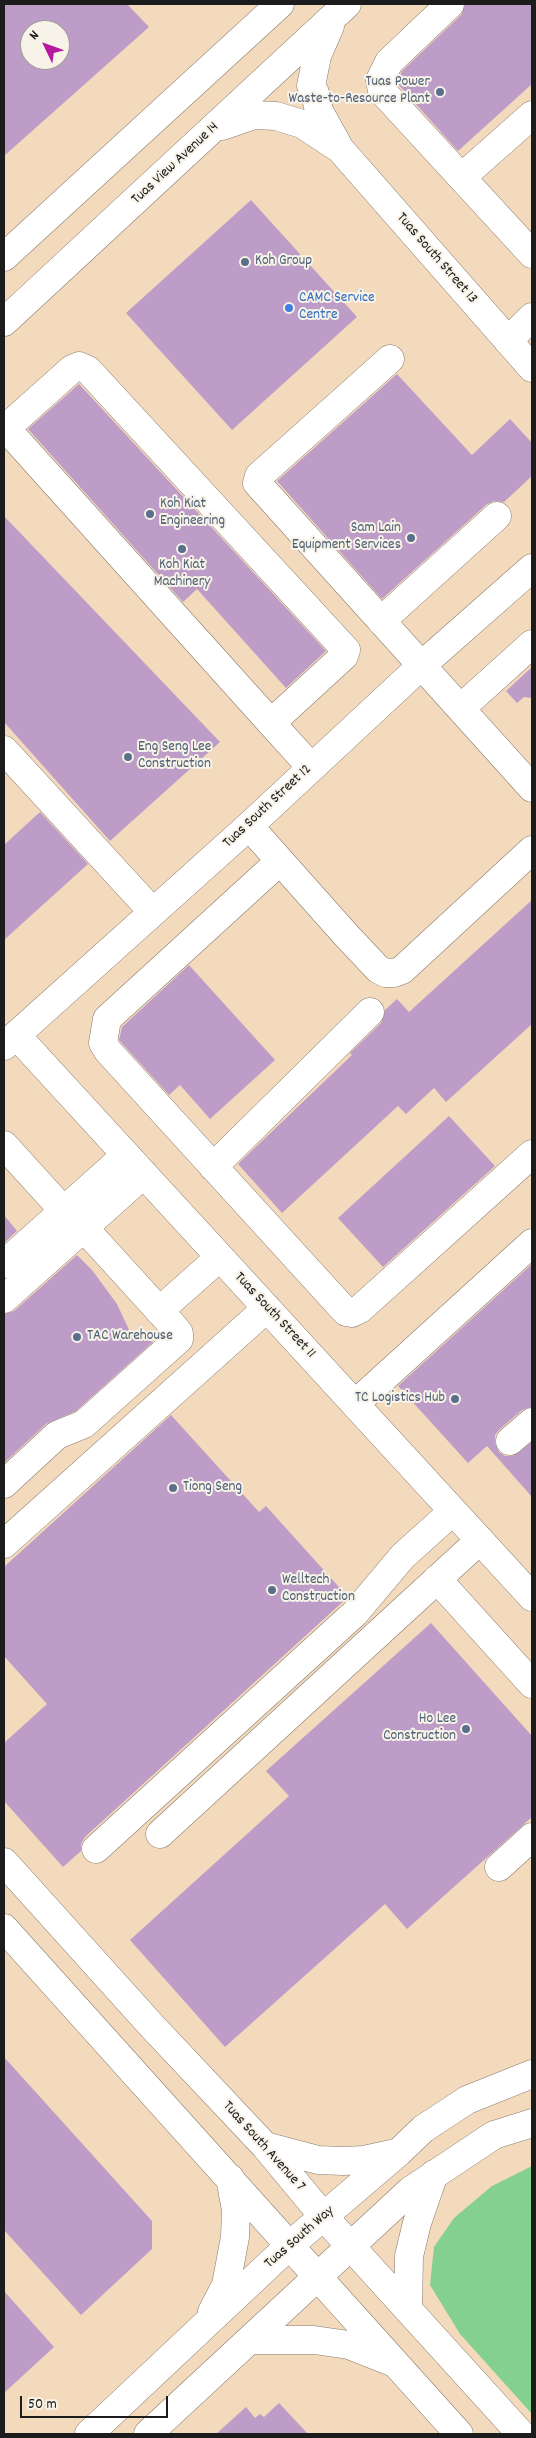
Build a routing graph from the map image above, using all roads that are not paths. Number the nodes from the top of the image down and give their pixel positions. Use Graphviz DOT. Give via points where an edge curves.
graph roads {
  1 [pos="280,4"];
  2 [pos="450,4"];
  3 [pos="341,10"];
  4 [pos="528,128"];
  5 [pos="214,130"];
  6 [pos="340,149"];
  7 [pos="462,177"];
  8 [pos="532,254"];
  9 [pos="4,257"];
  10 [pos="532,317"];
  11 [pos="4,322"];
  12 [pos="508,341"];
  13 [pos="390,359"];
  14 [pos="532,368"];
  15 [pos="497,516"];
  16 [pos="532,568"];
  17 [pos="381,620"];
  18 [pos="532,644"];
  19 [pos="422,665"];
  20 [pos="461,708"];
  21 [pos="271,723"];
  22 [pos="4,750"];
  23 [pos="311,767"];
  24 [pos="532,788"];
  25 [pos="249,826"];
  26 [pos="532,850"];
  27 [pos="280,861"];
  28 [pos="152,911"];
  29 [pos="370,1012"];
  30 [pos="10,1041"];
  31 [pos="4,1145"];
  32 [pos="126,1154"];
  33 [pos="532,1154"];
  34 [pos="213,1168"];
  35 [pos="144,1174"];
  36 [pos="63,1210"];
  37 [pos="84,1228"];
  38 [pos="532,1243"];
  39 [pos="220,1257"];
  40 [pos="4,1264"];
  41 [pos="4,1299"];
  42 [pos="266,1308"];
  43 [pos="160,1311"];
  44 [pos="355,1404"];
  45 [pos="532,1422"];
  46 [pos="510,1441"];
  47 [pos="4,1484"];
  48 [pos="453,1511"];
  49 [pos="480,1540"];
  50 [pos="4,1544"];
  51 [pos="437,1579"];
  52 [pos="532,1597"];
  53 [pos="532,1684"];
  54 [pos="160,1834"];
  55 [pos="532,1837"];
  56 [pos="96,1849"];
  57 [pos="4,1862"];
  58 [pos="499,1867"];
  59 [pos="4,1928"];
  60 [pos="532,2074"];
  61 [pos="532,2123"];
  62 [pos="265,2146"];
  63 [pos="399,2152"];
  64 [pos="434,2174"];
  65 [pos="230,2178"];
  66 [pos="324,2217"];
  67 [pos="290,2245"];
  68 [pos="352,2247"];
  69 [pos="318,2276"];
  70 [pos="408,2310"];
  71 [pos="205,2325"];
  72 [pos="250,2340"];
  73 [pos="396,2364"];
  74 [pos="89,2434"];
  75 [pos="148,2434"];
  76 [pos="459,2434"];
  77 [pos="521,2434"];
  1 -- 9 [label="street"];
  2 -- 7 [label="street" via="389,62 380,80 382,91"];
  3 -- 5 [label="street, Tuas View Avenue 14"];
  3 -- 6 [label="street, Tuas South Street 13" via="317,56 311,86"];
  4 -- 7 [label="street"];
  5 -- 6 [label="street, Tuas South Street 13" via="254,115 276,116 302,124"];
  5 -- 11 [label="street, Tuas View Avenue 14"];
  6 -- 12 [label="street, Tuas South Street 13"];
  7 -- 8 [label="street"];
  10 -- 12 [label="street"];
  12 -- 14 [label="street, Tuas South Street 13"];
  13 -- 17 [label="street" via="259,476 257,484"];
  15 -- 17 [label="street"];
  16 -- 19 [label="street, Tuas South Street 12"];
  17 -- 19 [label="street"];
  18 -- 20 [label="street"];
  19 -- 20 [label="street"];
  19 -- 23 [label="street, Tuas South Street 12"];
  20 -- 24 [label="street"];
  21 -- 21 [label="street" via="11,432 15,420 72,369 79,366 88,370 346,650 344,656"];
  21 -- 23 [label="street"];
  22 -- 28 [label="street"];
  23 -- 25 [label="street, Tuas South Street 12"];
  25 -- 27 [label="street"];
  25 -- 28 [label="street, Tuas South Street 12"];
  26 -- 27 [label="street" via="402,970 394,973 378,970"];
  27 -- 34 [label="street" via="105,1023 105,1047"];
  28 -- 30 [label="street, Tuas South Street 12"];
  29 -- 34 [label="street"];
  30 -- 32 [label="street, Tuas South Street 11"];
  31 -- 36 [label="street"];
  32 -- 35 [label="street, Tuas South Street 11"];
  32 -- 36 [label="street"];
  33 -- 34 [label="street" via="352,1313 340,1306"];
  35 -- 37 [label="street"];
  35 -- 39 [label="street, Tuas South Street 11"];
  36 -- 40 [label="street"];
  37 -- 41 [label="street"];
  37 -- 43 [label="street"];
  38 -- 44 [label="street"];
  39 -- 42 [label="street, Tuas South Street 11"];
  39 -- 43 [label="street"];
  42 -- 44 [label="street, Tuas South Street 11"];
  42 -- 50 [label="street"];
  43 -- 47 [label="street" via="179,1333 179,1339 84,1424 57,1436"];
  44 -- 48 [label="street, Tuas South Street 11"];
  45 -- 46 [label="street"];
  48 -- 49 [label="street, Tuas South Street 11"];
  48 -- 56 [label="street" via="402,1556 355,1613"];
  49 -- 51 [label="street"];
  49 -- 52 [label="street, Tuas South Street 11"];
  51 -- 53 [label="street"];
  51 -- 54 [label="street"];
  55 -- 58 [label="street"];
  57 -- 62 [label="street, Tuas South Avenue 7"];
  59 -- 65 [label="street"];
  60 -- 63 [label="street, Tuas South Way" via="467,2100 423,2129"];
  61 -- 64 [label="street" via="494,2135"];
  62 -- 63 [label="street" via="318,2160 364,2160"];
  62 -- 66 [label="street, Tuas South Avenue 7"];
  63 -- 66 [label="street, Tuas South Way"];
  64 -- 68 [label="street" via="410,2191"];
  64 -- 70 [label="street" via="409,2256"];
  65 -- 67 [label="street"];
  65 -- 71 [label="street" via="236,2210 235,2237 226,2285"];
  66 -- 67 [label="street, Tuas South Way"];
  66 -- 68 [label="street, Tuas South Avenue 7"];
  67 -- 69 [label="street"];
  67 -- 71 [label="street, Tuas South Way"];
  68 -- 69 [label="street"];
  68 -- 70 [label="street, Tuas South Avenue 7"];
  69 -- 72 [label="street"];
  69 -- 73 [label="street"];
  70 -- 77 [label="street, Tuas South Avenue 7"];
  71 -- 74 [label="street, Tuas South Way"];
  72 -- 73 [label="street" via="314,2340 349,2345"];
  72 -- 75 [label="street"];
  73 -- 76 [label="street"];
}
